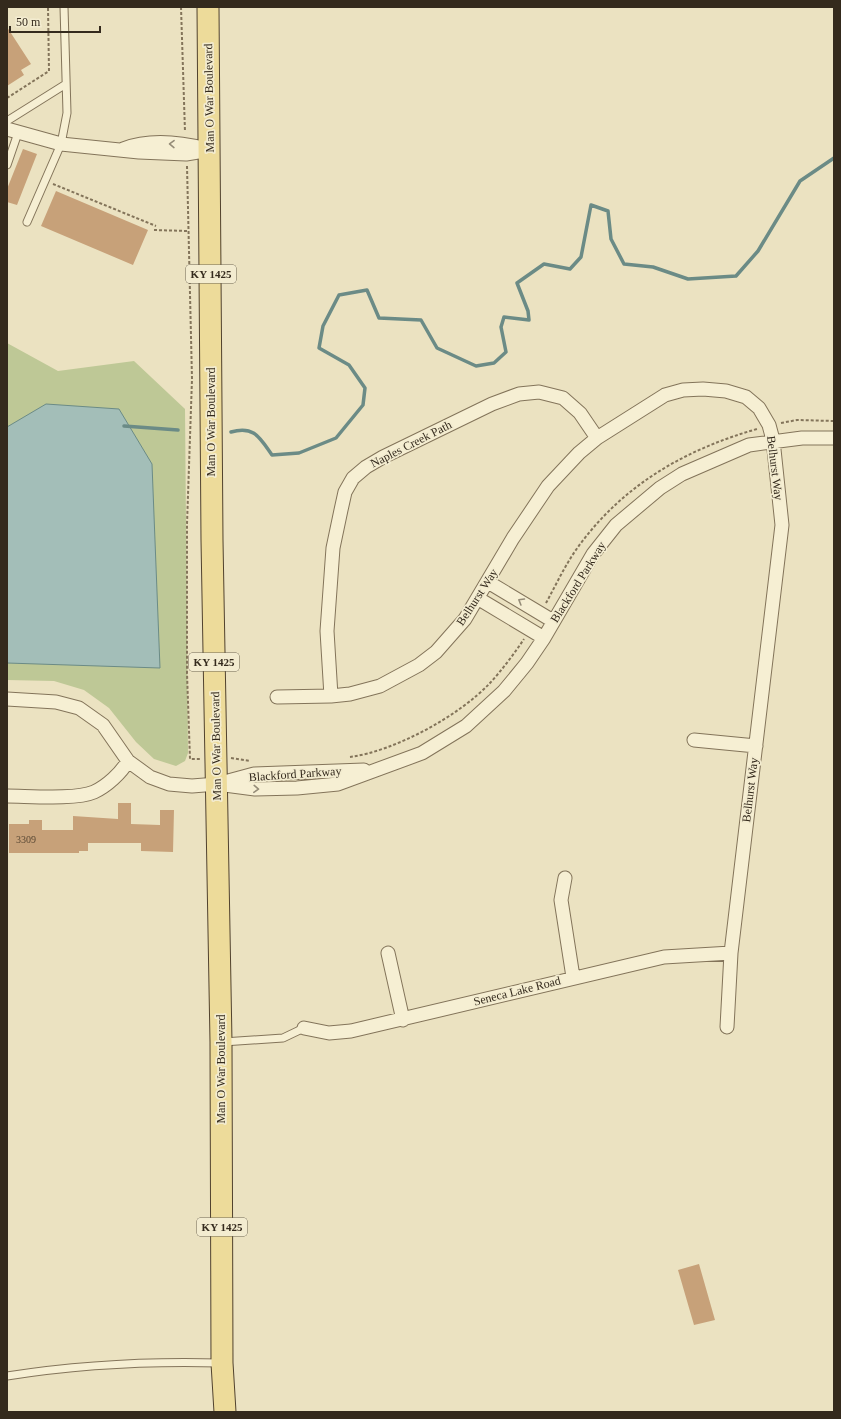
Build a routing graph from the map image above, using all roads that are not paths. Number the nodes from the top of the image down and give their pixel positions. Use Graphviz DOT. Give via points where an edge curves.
graph roads {
  1 [pos="64,7"];
  2 [pos="208,7"];
  3 [pos="66,84"];
  4 [pos="7,121"];
  5 [pos="13,131"];
  6 [pos="62,144"];
  7 [pos="210,150"];
  8 [pos="7,165"];
  9 [pos="27,222"];
  10 [pos="597,438"];
  11 [pos="834,438"];
  12 [pos="773,440"];
  13 [pos="488,582"];
  14 [pos="479,599"];
  15 [pos="553,621"];
  16 [pos="544,638"];
  17 [pos="331,696"];
  18 [pos="277,697"];
  19 [pos="7,699"];
  20 [pos="694,740"];
  21 [pos="756,746"];
  22 [pos="128,761"];
  23 [pos="217,784"];
  24 [pos="7,796"];
  25 [pos="565,878"];
  26 [pos="388,953"];
  27 [pos="731,953"];
  28 [pos="573,977"];
  29 [pos="403,1020"];
  30 [pos="727,1027"];
  31 [pos="304,1028"];
  32 [pos="221,1042"];
  33 [pos="222,1363"];
  34 [pos="7,1376"];
  35 [pos="225,1412"];
  1 -- 3 [label="lane"];
  2 -- 7 [label="main road, Man O War Boulevard / KY 1425"];
  3 -- 4 [label="lane"];
  3 -- 6 [label="lane" via="67,113"];
  5 -- 6 [label="street"];
  5 -- 8 [label="lane"];
  6 -- 7 [label="street" via="186,154"];
  6 -- 9 [label="lane"];
  7 -- 23 [label="main road, Man O War Boulevard / KY 1425" via="212,540"];
  10 -- 12 [label="street, Belhurst Way" via="664,395 683,390 703,389 726,391 746,397 759,408 769,425"];
  10 -- 13 [label="street, Belhurst Way" via="548,486 513,538"];
  10 -- 17 [label="street, Naples Creek Path" via="580,412 563,398 539,392 519,394 492,404 383,457 353,478 345,492 333,548 327,631"];
  11 -- 12 [label="street, Blackford Parkway"];
  12 -- 15 [label="street, Blackford Parkway" via="749,445 682,474 639,504 616,525 593,554"];
  12 -- 21 [label="street, Belhurst Way" via="782,525"];
  13 -- 14 [label="street, Belhurst Way"];
  15 -- 13 [label="street, one-way"];
  14 -- 16 [label="street"];
  14 -- 17 [label="street, Belhurst Way" via="451,636 419,665 380,686"];
  15 -- 16 [label="street, Blackford Parkway"];
  16 -- 23 [label="street, Blackford Parkway" via="504,691 466,726 422,753 374,770 254,774"];
  17 -- 18 [label="street, Belhurst Way"];
  19 -- 22 [label="street, Blackford Parkway" via="56,702 79,708 103,725"];
  20 -- 21 [label="street"];
  21 -- 27 [label="street, Belhurst Way"];
  22 -- 23 [label="street, Blackford Parkway" via="150,777 169,784"];
  22 -- 24 [label="street" via="105,785 93,792 76,796"];
  23 -- 32 [label="main road, Man O War Boulevard / KY 1425"];
  25 -- 28 [label="street" via="561,900"];
  26 -- 29 [label="street"];
  27 -- 28 [label="street, Seneca Lake Road" via="664,957"];
  27 -- 30 [label="street, Belhurst Way"];
  28 -- 29 [label="street, Seneca Lake Road"];
  29 -- 31 [label="street, Seneca Lake Road" via="336,1033"];
  31 -- 32 [label="lane" via="283,1038"];
  32 -- 33 [label="main road, Man O War Boulevard / KY 1425"];
  33 -- 34 [label="lane" via="116,1364"];
  33 -- 35 [label="main road, Man O War Boulevard / KY 1425"];
}
